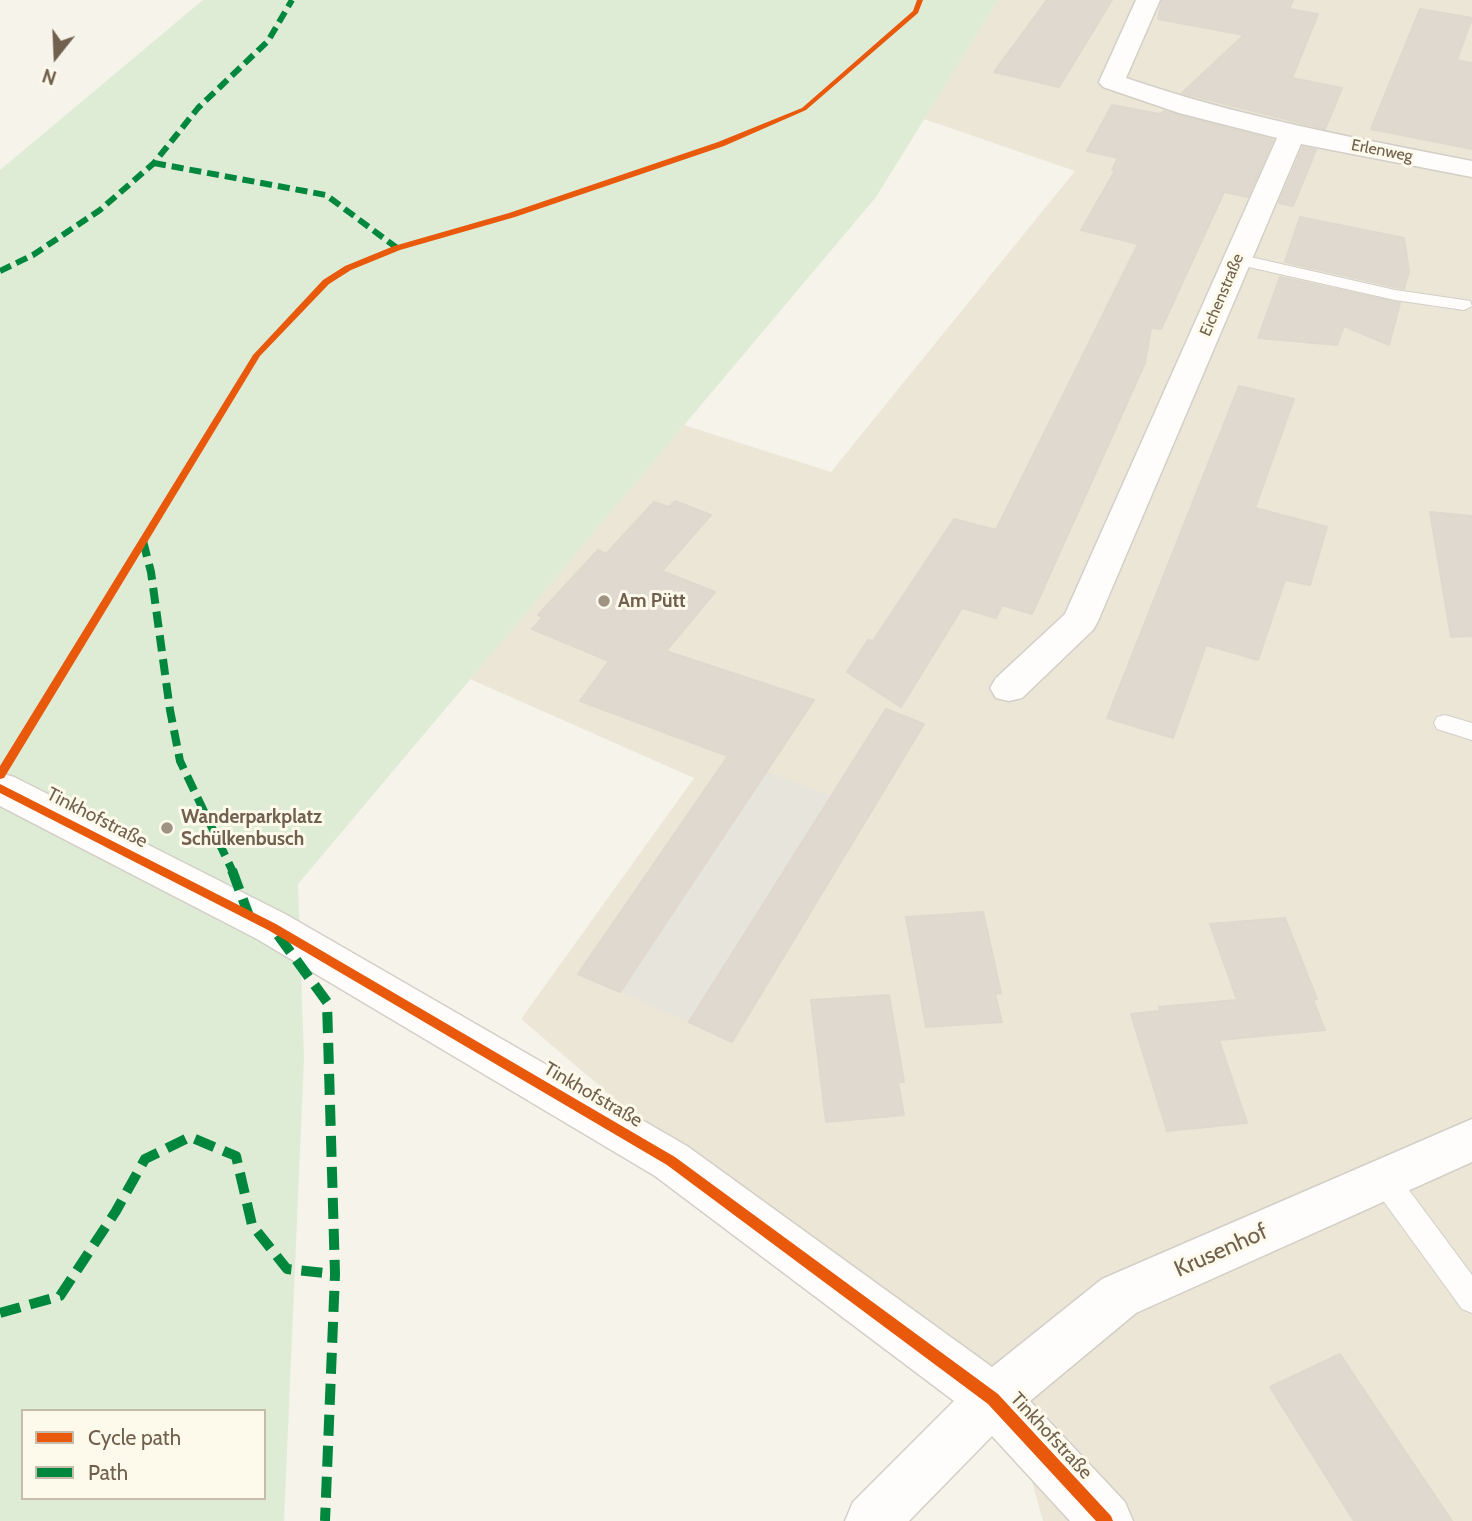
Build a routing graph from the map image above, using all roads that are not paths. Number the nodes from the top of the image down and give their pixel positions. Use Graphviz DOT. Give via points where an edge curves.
graph roads {
  1 [pos="1148,0"];
  2 [pos="1292,134"];
  3 [pos="1472,169"];
  4 [pos="1237,259"];
  5 [pos="1464,305"];
  6 [pos="1009,688"];
  7 [pos="1445,723"];
  8 [pos="1472,732"];
  9 [pos="0,789"];
  10 [pos="1472,1140"];
  11 [pos="1384,1179"];
  12 [pos="1472,1299"];
  13 [pos="993,1399"];
  14 [pos="872,1521"];
  15 [pos="1106,1521"];
  1 -- 2 [label="street" via="1112,82 1188,108"];
  2 -- 3 [label="street, Erlenweg"];
  2 -- 4 [label="street, Eichenstraße"];
  4 -- 5 [label="lane" via="1395,295"];
  4 -- 6 [label="street, Eichenstraße" via="1080,621"];
  7 -- 8 [label="lane"];
  9 -- 13 [label="street, Tinkhofstraße" via="272,927 671,1161"];
  10 -- 11 [label="street, Krusenhof"];
  11 -- 12 [label="lane"];
  11 -- 13 [label="street, Krusenhof" via="1119,1296"];
  13 -- 14 [label="street, Krusenhof"];
  13 -- 15 [label="street, Tinkhofstraße"];
}
